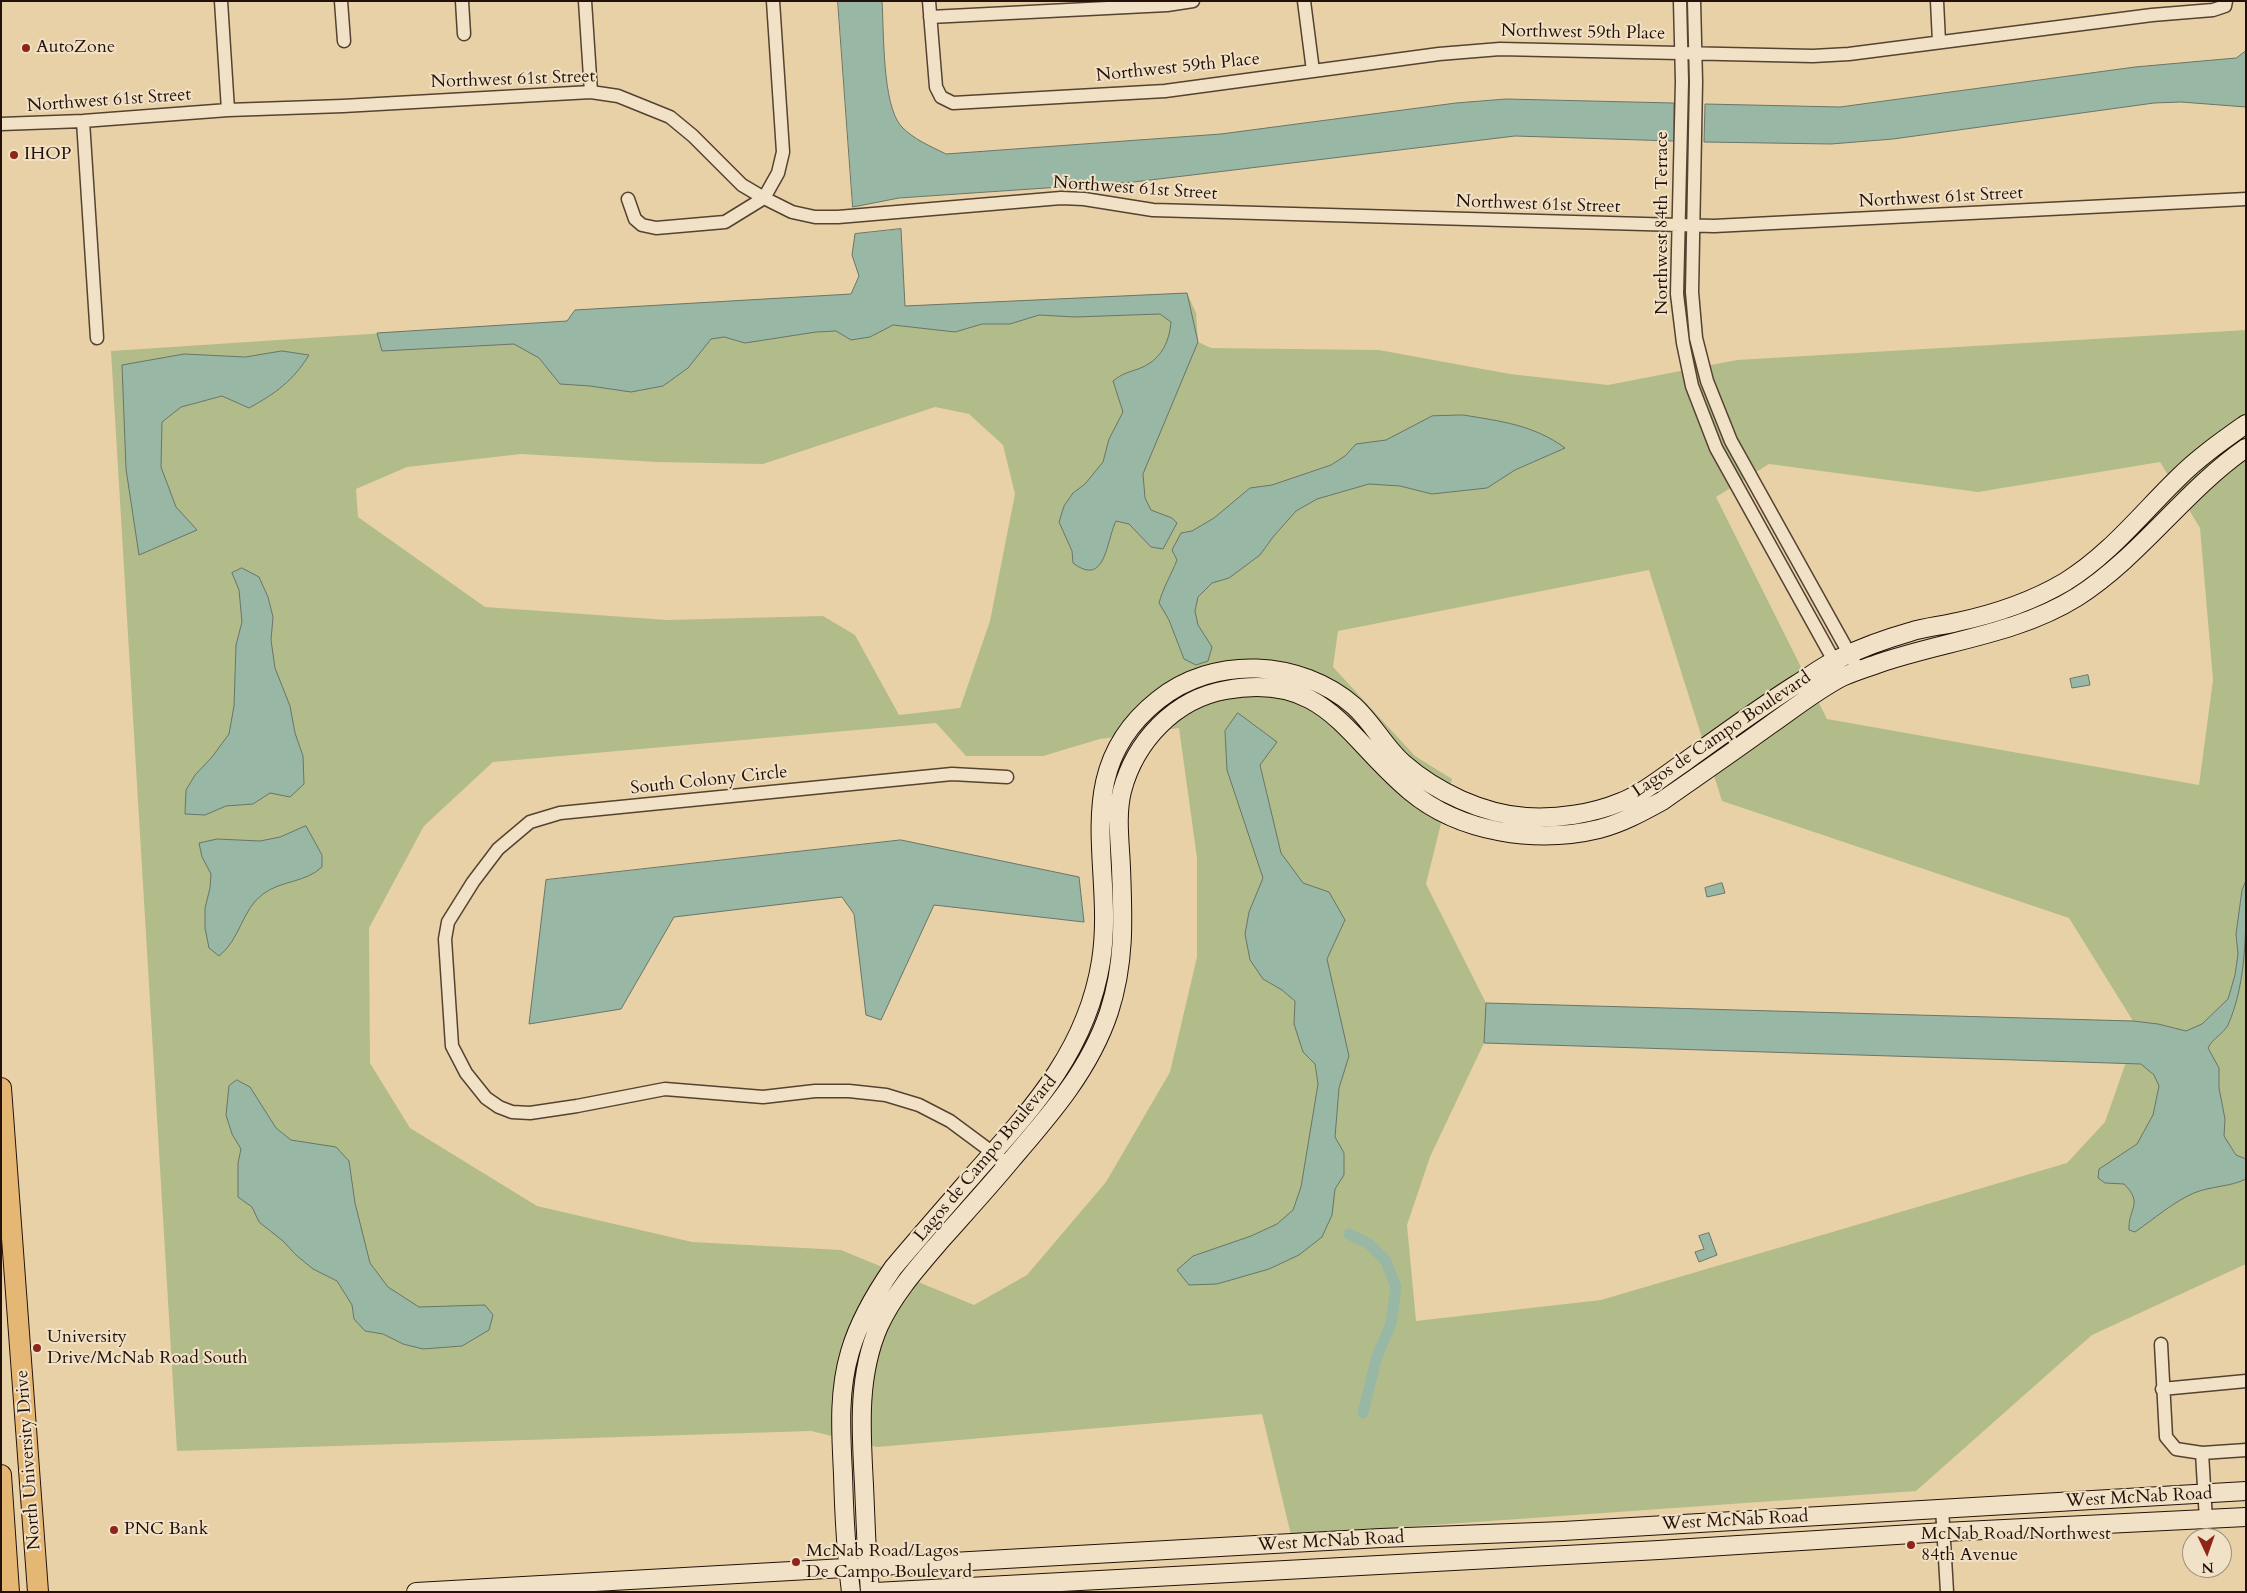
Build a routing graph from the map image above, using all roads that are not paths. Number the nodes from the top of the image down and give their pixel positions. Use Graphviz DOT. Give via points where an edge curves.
graph roads {
  1 [pos="221,1"];
  2 [pos="341,1"];
  3 [pos="462,1"];
  4 [pos="585,1"];
  5 [pos="772,1"];
  6 [pos="929,1"];
  7 [pos="1193,1"];
  8 [pos="1304,1"];
  9 [pos="1680,1"];
  10 [pos="1694,1"];
  11 [pos="1937,1"];
  12 [pos="2226,3"];
  13 [pos="930,17"];
  14 [pos="464,34"];
  15 [pos="344,41"];
  16 [pos="1939,42"];
  17 [pos="1681,52"];
  18 [pos="1696,52"];
  19 [pos="1313,71"];
  20 [pos="591,92"];
  21 [pos="228,110"];
  22 [pos="83,121"];
  23 [pos="1,124"];
  24 [pos="764,198"];
  25 [pos="628,199"];
  26 [pos="2246,199"];
  27 [pos="1692,226"];
  28 [pos="1677,227"];
  29 [pos="97,338"];
  30 [pos="2246,424"];
  31 [pos="2246,448"];
  32 [pos="1841,657"];
  33 [pos="1859,671"];
  34 [pos="1842,677"];
  35 [pos="1007,777"];
  36 [pos="1125,783"];
  37 [pos="1101,798"];
  38 [pos="1,1088"];
  39 [pos="2,1118"];
  40 [pos="4,1146"];
  41 [pos="993,1153"];
  42 [pos="1008,1164"];
  43 [pos="937,1216"];
  44 [pos="952,1228"];
  45 [pos="17,1301"];
  46 [pos="1,1317"];
  47 [pos="2161,1344"];
  48 [pos="2246,1381"];
  49 [pos="2162,1389"];
  50 [pos="2246,1450"];
  51 [pos="2202,1453"];
  52 [pos="1,1475"];
  53 [pos="2246,1491"];
  54 [pos="2205,1494"];
  55 [pos="1942,1508"];
  56 [pos="2246,1517"];
  57 [pos="2206,1520"];
  58 [pos="1944,1532"];
  59 [pos="868,1567"];
  60 [pos="848,1568"];
  61 [pos="648,1585"];
  62 [pos="9,1592"];
  63 [pos="38,1592"];
  64 [pos="416,1592"];
  65 [pos="851,1592"];
  66 [pos="870,1592"];
  67 [pos="875,1592"];
  68 [pos="1947,1592"];
  1 -- 21 [label="street"];
  2 -- 15 [label="street"];
  3 -- 14 [label="street"];
  4 -- 20 [label="street"];
  5 -- 24 [label="street" via="783,152 778,173"];
  6 -- 13 [label="street"];
  7 -- 13 [label="street"];
  8 -- 19 [label="street"];
  9 -- 17 [label="street, Northwest 84th Terrace"];
  10 -- 18 [label="street, Northwest 84th Terrace"];
  11 -- 16 [label="street"];
  12 -- 16 [label="street, Northwest 59th Place" via="2213,10"];
  13 -- 19 [label="street, Northwest 59th Place" via="936,87 941,98 953,103 1165,91"];
  16 -- 18 [label="street, Northwest 59th Place" via="1813,56"];
  17 -- 18 [label="street, Northwest 59th Place"];
  17 -- 19 [label="street, Northwest 59th Place" via="1500,49"];
  17 -- 28 [label="street, Northwest 84th Terrace"];
  18 -- 27 [label="street, Northwest 84th Terrace"];
  20 -- 21 [label="street, Northwest 61st Street"];
  20 -- 24 [label="street, Northwest 61st Street" via="618,96 670,117 742,185"];
  21 -- 22 [label="street, Northwest 61st Street"];
  22 -- 23 [label="street, Northwest 61st Street"];
  22 -- 29 [label="street"];
  24 -- 25 [label="street" via="725,222 656,228 642,225 635,219"];
  24 -- 28 [label="street, Northwest 61st Street" via="792,212 815,217 1061,198 1153,210"];
  26 -- 27 [label="street, Northwest 61st Street"];
  27 -- 28 [label="street, Northwest 61st Street"];
  27 -- 32 [label="street, Northwest 84th Terrace" via="1696,338 1707,381 1731,441"];
  28 -- 32 [label="street, Northwest 84th Terrace" via="1682,342 1692,386 1716,448"];
  30 -- 32 [label="street, Lagos de Campo Boulevard" via="2199,459 2091,564 2033,600 2001,611 1914,630"];
  31 -- 33 [label="street, Lagos de Campo Boulevard" via="2194,489 2105,577 2076,597 2042,616 2007,629 1919,650"];
  32 -- 33 [label="street, Northwest 84th Terrace"];
  32 -- 34 [label="street, Northwest 84th Terrace"];
  32 -- 37 [label="street, Lagos de Campo Boulevard" via="1773,699 1649,787 1624,801 1594,810 1560,816 1524,817 1488,809 1455,796 1426,781 1400,761 1376,728 1353,705 1329,688 1294,673 1257,667 1220,671 1186,683 1159,698 1132,724 1115,752"];
  33 -- 34 [label="street, Lagos de Campo Boulevard"];
  34 -- 36 [label="street, Lagos de Campo Boulevard" via="1662,801 1633,817 1599,829 1561,835 1526,835 1483,827 1448,815 1414,795 1388,772 1340,719 1320,704 1290,692 1258,686 1222,690 1192,702 1167,718 1148,737"];
  35 -- 41 [label="street, South Colony Circle" via="952,774 560,813 530,822 498,848 448,922 445,939 452,1046 466,1073 486,1098 499,1107 530,1113 666,1089 763,1098 805,1092 849,1091 886,1095 919,1105 950,1121"];
  36 -- 37 [label="street"];
  36 -- 42 [label="street, Lagos de Campo Boulevard" via="1119,823 1122,960 1109,1012 1093,1051 1071,1088"];
  37 -- 41 [label="street, Lagos de Campo Boulevard" via="1102,959 1090,1006 1076,1042 1057,1076"];
  38 -- 39 [label="main road, North University Drive"];
  39 -- 40 [label="main road, North University Drive"];
  40 -- 45 [label="main road, North University Drive"];
  41 -- 42 [label="street, South Colony Circle"];
  41 -- 43 [label="street, Lagos de Campo Boulevard"];
  42 -- 44 [label="street, Lagos de Campo Boulevard"];
  43 -- 44 [label="street"];
  43 -- 60 [label="street, Lagos de Campo Boulevard" via="876,1293 861,1320 850,1352 842,1389 840,1425"];
  44 -- 59 [label="street, Lagos de Campo Boulevard" via="895,1299 868,1358 862,1390 861,1424"];
  45 -- 46 [label="main road"];
  45 -- 63 [label="main road, North University Drive"];
  47 -- 49 [label="street"];
  48 -- 49 [label="street"];
  49 -- 51 [label="street" via="2166,1437 2176,1449"];
  50 -- 51 [label="street"];
  51 -- 54 [label="street"];
  52 -- 62 [label="main road, North University Drive"];
  53 -- 54 [label="street, West McNab Road"];
  54 -- 55 [label="street, West McNab Road"];
  54 -- 57 [label="street"];
  55 -- 58 [label="street"];
  55 -- 59 [label="street, West McNab Road" via="1563,1532 1381,1538"];
  56 -- 57 [label="street, West McNab Road"];
  57 -- 58 [label="street, West McNab Road"];
  58 -- 67 [label="street, West McNab Road"];
  58 -- 68 [label="street"];
  59 -- 60 [label="street, West McNab Road"];
  59 -- 66 [label="street, Lagos de Campo Boulevard"];
  60 -- 61 [label="street, West McNab Road"];
  60 -- 65 [label="street, Lagos de Campo Boulevard"];
  61 -- 64 [label="street, West McNab Road"];
}
